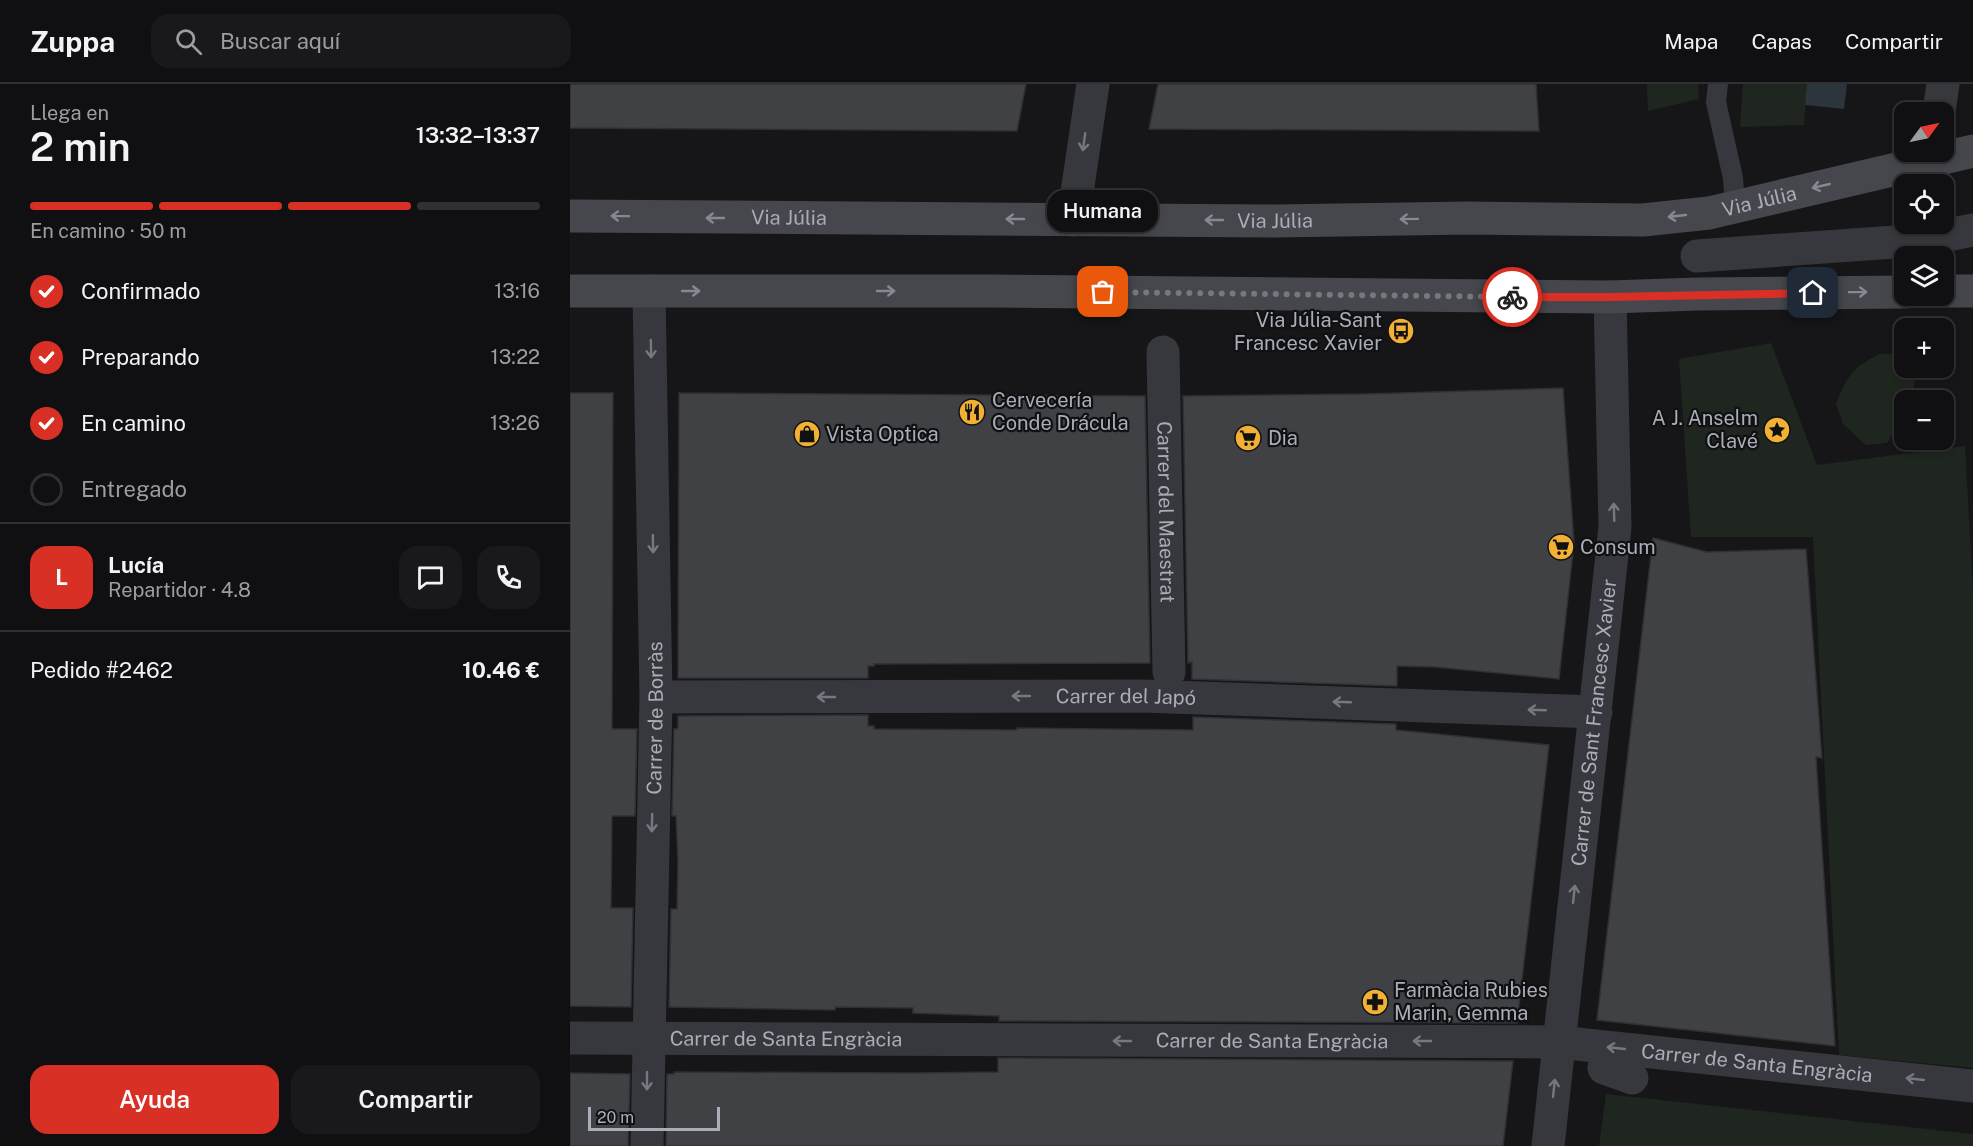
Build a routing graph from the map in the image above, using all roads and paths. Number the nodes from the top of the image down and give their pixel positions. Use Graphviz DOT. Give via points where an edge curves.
graph roads {
  1 [pos="1093,84"];
  2 [pos="1718,84"];
  3 [pos="1943,84"];
  4 [pos="1940,102"];
  5 [pos="1973,152"];
  6 [pos="1954,154"];
  7 [pos="1919,162"];
  8 [pos="1735,207"];
  9 [pos="570,216"];
  10 [pos="1073,220"];
  11 [pos="1973,230"];
  12 [pos="1697,256"];
  13 [pos="570,291"];
  14 [pos="649,291"];
  15 [pos="1954,291"];
  16 [pos="1973,291"];
  17 [pos="1894,292"];
  18 [pos="1610,297"];
  19 [pos="1163,352"];
  20 [pos="1168,672"];
  21 [pos="656,697"];
  22 [pos="1596,712"];
  23 [pos="570,1038"];
  24 [pos="648,1039"];
  25 [pos="1558,1042"];
  26 [pos="1973,1086"];
  27 [pos="647,1146"];
  28 [pos="1548,1146"];
  1 -- 10 [label="street, one-way"];
  2 -- 8 [label="lane" via="1716,102 1733,178"];
  3 -- 4 [label="street"];
  5 -- 6 [label="street, Via Júlia"];
  7 -- 8 [label="street, Via Júlia, one-way"];
  8 -- 10 [label="street, Via Júlia, one-way" via="1643,220"];
  10 -- 9 [label="street, Via Júlia, one-way"];
  11 -- 12 [label="street" via="1923,240"];
  13 -- 14 [label="street"];
  14 -- 18 [label="street, one-way"];
  14 -- 21 [label="street, Carrer de Borràs, one-way"];
  15 -- 16 [label="street"];
  18 -- 17 [label="street, one-way"];
  22 -- 18 [label="street, Carrer de Sant Francesc Xavier, one-way" via="1614,527"];
  19 -- 20 [label="street, Carrer del Maestrat"];
  22 -- 21 [label="street, Carrer del Japó, one-way" via="1142,696"];
  21 -- 24 [label="street, Carrer de Borràs, one-way"];
  25 -- 22 [label="street, Carrer de Sant Francesc Xavier, one-way"];
  23 -- 24 [label="street, Carrer de Santa Engràcia"];
  25 -- 24 [label="street, Carrer de Santa Engràcia, one-way"];
  24 -- 27 [label="street, Carrer de Borràs, one-way"];
  26 -- 25 [label="street, Carrer de Santa Engràcia, one-way"];
  28 -- 25 [label="street, Carrer de Sant Francesc Xavier, one-way"];
}
